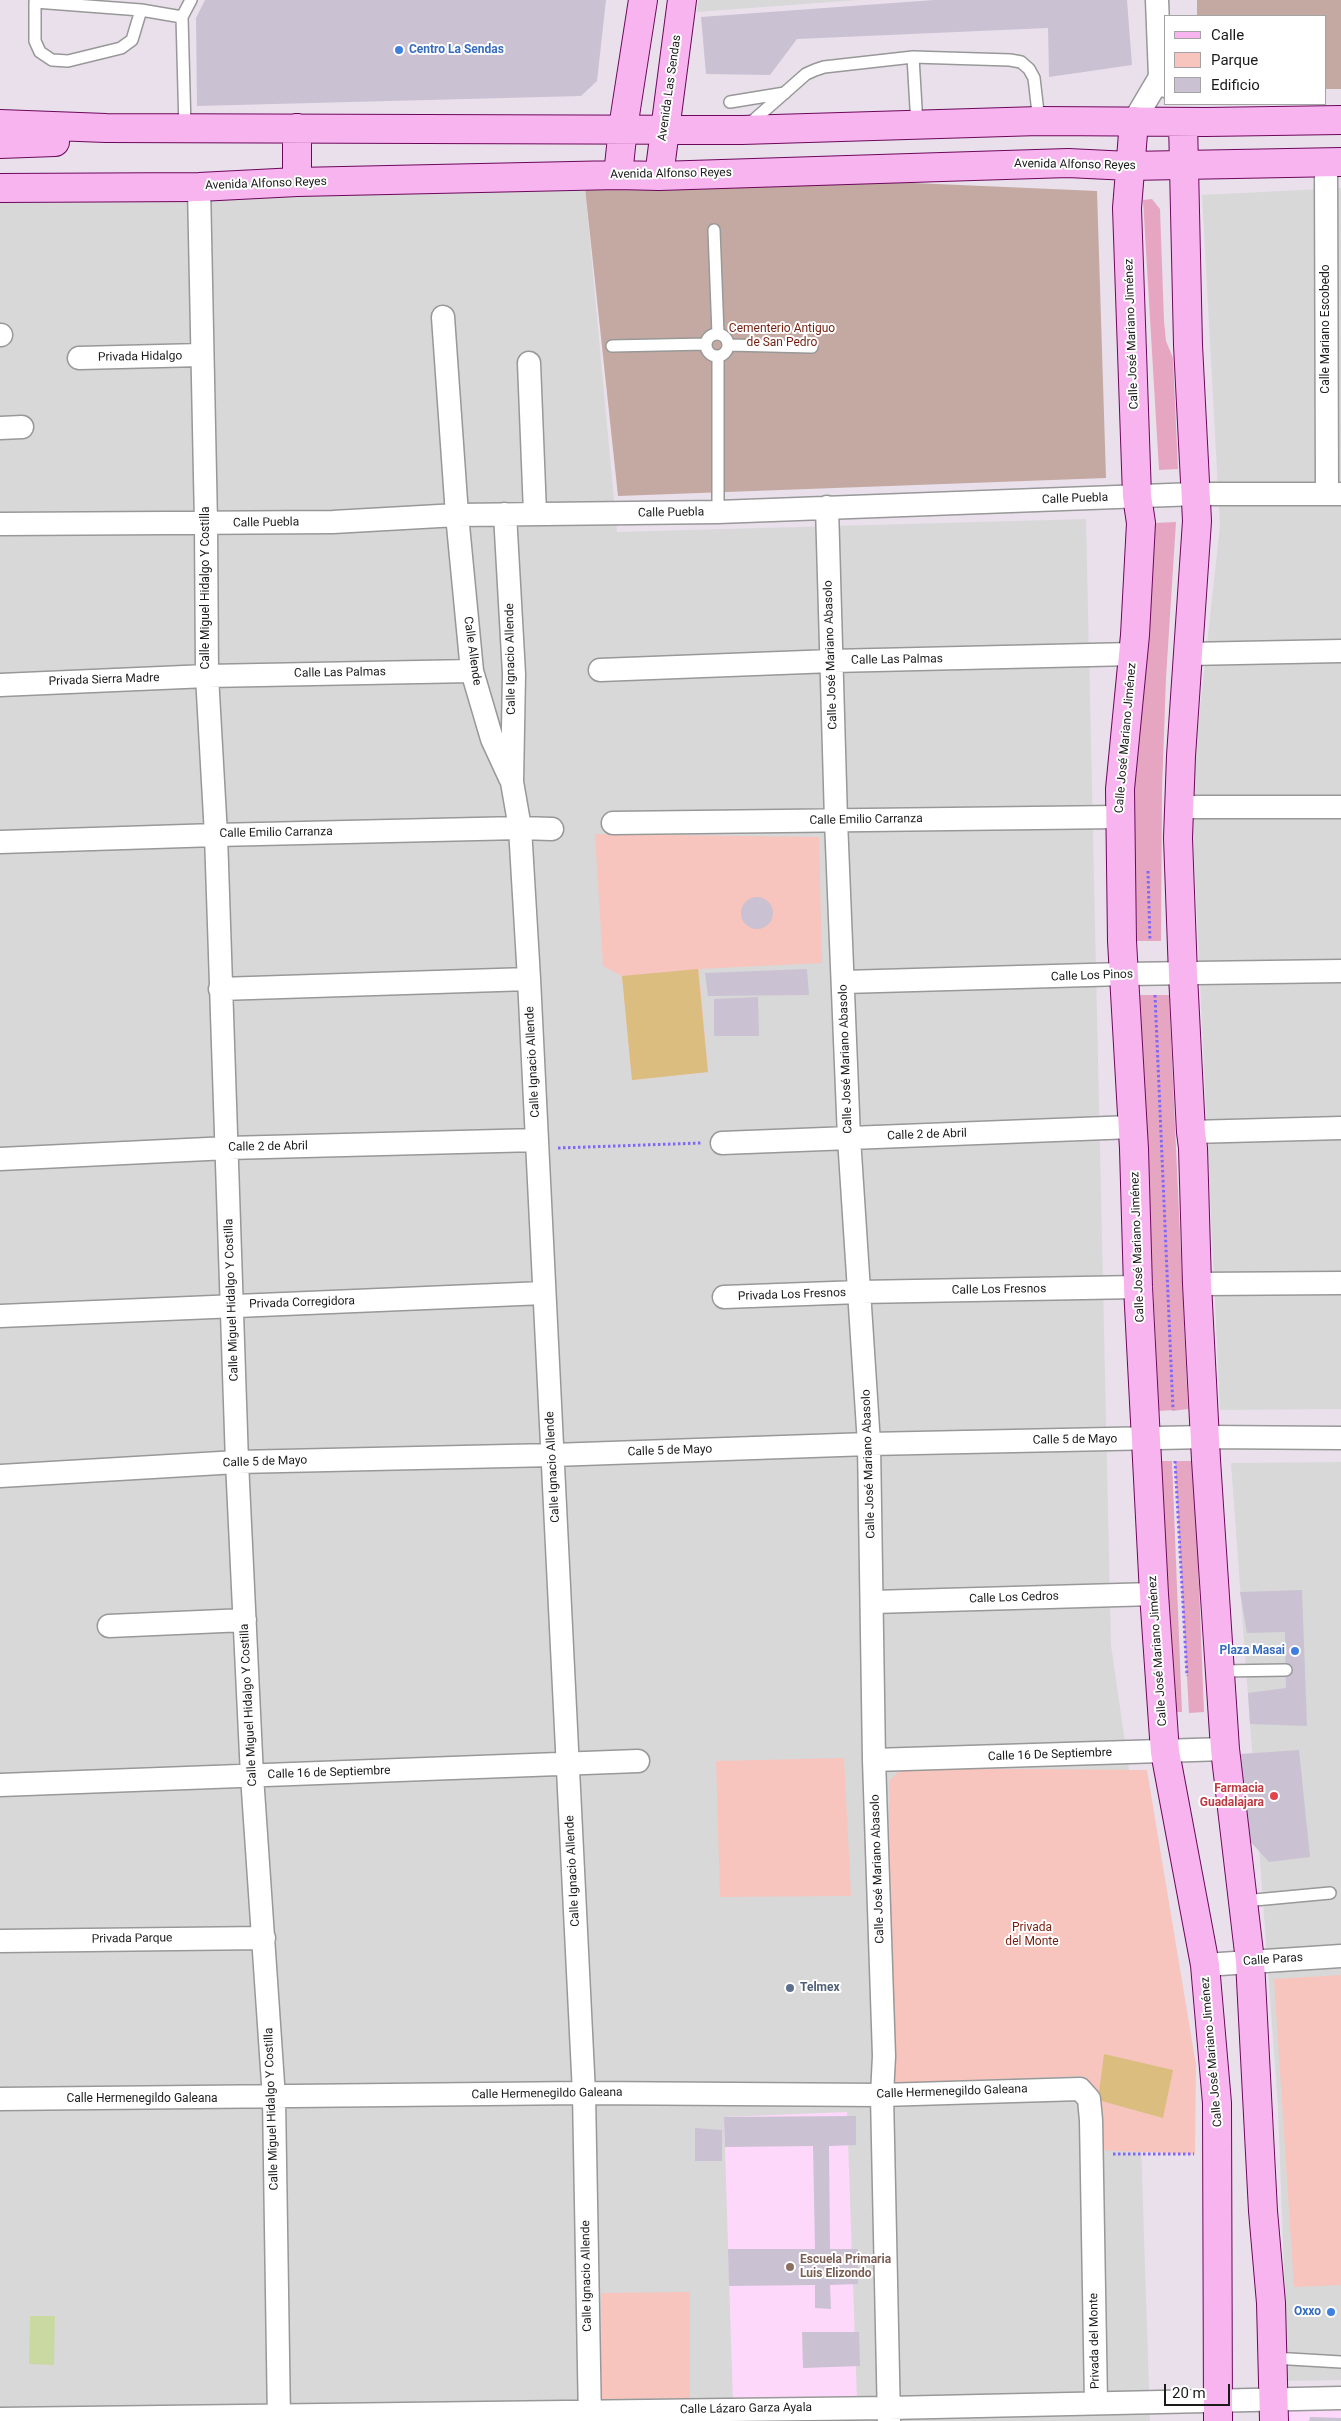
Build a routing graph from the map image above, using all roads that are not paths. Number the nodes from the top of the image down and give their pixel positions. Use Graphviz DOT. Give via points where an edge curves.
graph roads {
  1 [pos="191,0"];
  2 [pos="642,0"];
  3 [pos="682,0"];
  4 [pos="1157,0"];
  5 [pos="141,10"];
  6 [pos="182,17"];
  7 [pos="913,57"];
  8 [pos="1162,81"];
  9 [pos="786,93"];
  10 [pos="730,102"];
  11 [pos="1179,113"];
  12 [pos="1341,120"];
  13 [pos="1039,121"];
  14 [pos="1134,121"];
  15 [pos="0,124"];
  16 [pos="917,126"];
  17 [pos="106,128"];
  18 [pos="185,128"];
  19 [pos="297,128"];
  20 [pos="623,128"];
  21 [pos="664,129"];
  22 [pos="742,130"];
  23 [pos="0,144"];
  24 [pos="1068,163"];
  25 [pos="1333,163"];
  26 [pos="1129,166"];
  27 [pos="1185,166"];
  28 [pos="618,175"];
  29 [pos="659,176"];
  30 [pos="297,182"];
  31 [pos="199,187"];
  32 [pos="0,188"];
  33 [pos="1127,208"];
  34 [pos="714,230"];
  35 [pos="443,317"];
  36 [pos="718,334"];
  37 [pos="706,344"];
  38 [pos="728,345"];
  39 [pos="612,346"];
  40 [pos="812,347"];
  41 [pos="201,355"];
  42 [pos="718,356"];
  43 [pos="79,358"];
  44 [pos="529,363"];
  45 [pos="1196,494"];
  46 [pos="1334,494"];
  47 [pos="1137,496"];
  48 [pos="827,507"];
  49 [pos="718,512"];
  50 [pos="535,513"];
  51 [pos="505,514"];
  52 [pos="457,515"];
  53 [pos="0,524"];
  54 [pos="206,524"];
  55 [pos="1341,651"];
  56 [pos="1134,654"];
  57 [pos="1187,654"];
  58 [pos="832,661"];
  59 [pos="600,670"];
  60 [pos="472,671"];
  61 [pos="207,676"];
  62 [pos="0,685"];
  63 [pos="512,782"];
  64 [pos="1180,807"];
  65 [pos="1341,807"];
  66 [pos="1119,817"];
  67 [pos="836,820"];
  68 [pos="613,823"];
  69 [pos="520,828"];
  70 [pos="552,829"];
  71 [pos="216,835"];
  72 [pos="0,842"];
  73 [pos="1341,971"];
  74 [pos="1124,974"];
  75 [pos="1183,975"];
  76 [pos="529,979"];
  77 [pos="844,982"];
  78 [pos="220,989"];
  79 [pos="1132,1127"];
  80 [pos="1341,1128"];
  81 [pos="1191,1132"];
  82 [pos="849,1138"];
  83 [pos="722,1143"];
  84 [pos="537,1144"];
  85 [pos="228,1148"];
  86 [pos="0,1159"];
  87 [pos="1341,1283"];
  88 [pos="1197,1284"];
  89 [pos="1138,1287"];
  90 [pos="860,1292"];
  91 [pos="544,1293"];
  92 [pos="724,1297"];
  93 [pos="232,1306"];
  94 [pos="0,1316"];
  95 [pos="1206,1437"];
  96 [pos="1341,1438"];
  97 [pos="1147,1439"];
  98 [pos="869,1444"];
  99 [pos="553,1455"];
  100 [pos="237,1462"];
  101 [pos="0,1476"];
  102 [pos="1154,1594"];
  103 [pos="873,1602"];
  104 [pos="245,1620"];
  105 [pos="109,1626"];
  106 [pos="1286,1670"];
  107 [pos="1221,1672"];
  108 [pos="1225,1749"];
  109 [pos="1165,1752"];
  110 [pos="874,1760"];
  111 [pos="638,1761"];
  112 [pos="568,1763"];
  113 [pos="252,1776"];
  114 [pos="0,1785"];
  115 [pos="1330,1893"];
  116 [pos="1244,1902"];
  117 [pos="264,1938"];
  118 [pos="0,1941"];
  119 [pos="1341,1956"];
  120 [pos="1250,1962"];
  121 [pos="1205,1965"];
  122 [pos="584,2093"];
  123 [pos="882,2095"];
  124 [pos="274,2098"];
  125 [pos="1089,2099"];
  126 [pos="0,2100"];
  127 [pos="1272,2358"];
  128 [pos="1341,2362"];
  129 [pos="1341,2398"];
  130 [pos="1096,2403"];
  131 [pos="1273,2411"];
  132 [pos="1218,2412"];
  133 [pos="889,2414"];
  134 [pos="590,2416"];
  135 [pos="279,2418"];
  136 [pos="0,2419"];
  1 -- 6 [label="lane"];
  2 -- 20 [label="street"];
  3 -- 21 [label="street, Avenida Las Sendas"];
  4 -- 8 [label="street, Calle José Mariano Jiménez"];
  5 -- 5 [label="lane" via="132,40 121,48 68,61 52,60 40,52 35,41 35,2"];
  5 -- 6 [label="lane"];
  6 -- 18 [label="lane"];
  7 -- 9 [label="lane" via="824,67 806,74"];
  7 -- 13 [label="lane" via="1020,62 1034,78"];
  7 -- 16 [label="lane"];
  8 -- 14 [label="street, Calle José Mariano Jiménez"];
  9 -- 10 [label="lane"];
  9 -- 22 [label="lane"];
  11 -- 12 [label="street"];
  11 -- 14 [label="street"];
  11 -- 27 [label="street"];
  13 -- 14 [label="street"];
  13 -- 16 [label="street"];
  14 -- 26 [label="street, Calle José Mariano Jiménez"];
  15 -- 17 [label="street"];
  16 -- 22 [label="street"];
  17 -- 18 [label="street"];
  17 -- 23 [label="street" via="74,141"];
  18 -- 19 [label="street"];
  19 -- 20 [label="street"];
  19 -- 30 [label="street"];
  20 -- 21 [label="street"];
  20 -- 28 [label="street"];
  21 -- 22 [label="street"];
  21 -- 29 [label="street, Avenida Las Sendas"];
  24 -- 26 [label="street, Avenida Alfonso Reyes"];
  24 -- 29 [label="street, Avenida Alfonso Reyes"];
  24 -- 33 [label="street" via="1103,180"];
  25 -- 27 [label="street, Avenida Alfonso Reyes"];
  25 -- 46 [label="street, Calle Mariano Escobedo"];
  26 -- 27 [label="street, Avenida Alfonso Reyes"];
  26 -- 33 [label="street, Calle José Mariano Jiménez"];
  27 -- 45 [label="street" via="1188,345"];
  28 -- 29 [label="street, Avenida Alfonso Reyes"];
  28 -- 30 [label="street, Avenida Alfonso Reyes"];
  30 -- 31 [label="street, Avenida Alfonso Reyes"];
  31 -- 32 [label="street, Avenida Alfonso Reyes"];
  31 -- 41 [label="street, Calle Miguel Hidalgo Y Costilla"];
  33 -- 47 [label="street, Calle José Mariano Jiménez"];
  34 -- 36 [label="lane"];
  35 -- 52 [label="street"];
  36 -- 37 [label="lane" via="712,335"];
  36 -- 38 [label="lane" via="726,337"];
  37 -- 39 [label="lane"];
  37 -- 42 [label="lane" via="709,353"];
  38 -- 40 [label="lane"];
  38 -- 42 [label="lane" via="726,353"];
  41 -- 43 [label="street, Privada Hidalgo"];
  41 -- 54 [label="street, Calle Miguel Hidalgo Y Costilla"];
  42 -- 49 [label="lane"];
  44 -- 50 [label="street"];
  45 -- 46 [label="street, Calle Puebla"];
  45 -- 47 [label="street, Calle Puebla"];
  45 -- 57 [label="street" via="1197,521"];
  47 -- 48 [label="street, Calle Puebla"];
  47 -- 56 [label="street, Calle José Mariano Jiménez" via="1140,523"];
  48 -- 49 [label="street, Calle Puebla"];
  48 -- 58 [label="street, Calle José Mariano Abasolo"];
  49 -- 50 [label="street, Calle Puebla"];
  50 -- 51 [label="street, Calle Puebla"];
  51 -- 52 [label="street, Calle Puebla"];
  51 -- 63 [label="street, Calle Ignacio Allende" via="514,674"];
  52 -- 54 [label="street, Calle Puebla" via="333,522"];
  52 -- 60 [label="street, Calle Allende"];
  53 -- 54 [label="street, Calle Puebla"];
  54 -- 61 [label="street, Calle Miguel Hidalgo Y Costilla"];
  55 -- 57 [label="street"];
  56 -- 58 [label="street, Calle Las Palmas"];
  56 -- 66 [label="street, Calle José Mariano Jiménez"];
  57 -- 64 [label="street"];
  58 -- 59 [label="street, Calle Las Palmas"];
  58 -- 67 [label="street, Calle José Mariano Abasolo"];
  60 -- 61 [label="street, Calle Las Palmas"];
  60 -- 63 [label="street, Calle Allende" via="492,739"];
  61 -- 62 [label="street, Privada Sierra Madre"];
  61 -- 71 [label="street, Calle Miguel Hidalgo Y Costilla"];
  63 -- 69 [label="street, Calle Ignacio Allende"];
  64 -- 65 [label="street"];
  64 -- 75 [label="street" via="1178,838"];
  66 -- 67 [label="street, Calle Emilio Carranza"];
  66 -- 74 [label="street, Calle José Mariano Jiménez"];
  67 -- 68 [label="street, Calle Emilio Carranza"];
  67 -- 77 [label="street, Calle José Mariano Abasolo"];
  69 -- 70 [label="street, Calle Emilio Carranza"];
  69 -- 71 [label="street, Calle Emilio Carranza"];
  69 -- 76 [label="street, Calle Ignacio Allende"];
  71 -- 72 [label="street, Calle Emilio Carranza"];
  71 -- 78 [label="street, Calle Miguel Hidalgo Y Costilla"];
  73 -- 75 [label="street, Calle Los Pinos"];
  74 -- 75 [label="street, Calle Los Pinos"];
  74 -- 77 [label="street, Calle Los Pinos"];
  74 -- 79 [label="street, Calle José Mariano Jiménez"];
  75 -- 81 [label="street"];
  76 -- 78 [label="street"];
  76 -- 84 [label="street, Calle Ignacio Allende"];
  77 -- 82 [label="street, Calle José Mariano Abasolo"];
  78 -- 85 [label="street, Calle Miguel Hidalgo Y Costilla"];
  79 -- 82 [label="street, Calle 2 de Abril"];
  79 -- 89 [label="street, Calle José Mariano Jiménez"];
  80 -- 81 [label="street"];
  81 -- 88 [label="street"];
  82 -- 83 [label="street, Calle 2 de Abril"];
  82 -- 90 [label="street, Calle José Mariano Abasolo"];
  84 -- 85 [label="street, Calle 2 de Abril"];
  84 -- 91 [label="street, Calle Ignacio Allende"];
  85 -- 86 [label="street, Calle 2 de Abril"];
  85 -- 93 [label="street, Calle Miguel Hidalgo Y Costilla"];
  87 -- 88 [label="street"];
  88 -- 95 [label="street"];
  89 -- 90 [label="street, Calle Los Fresnos"];
  89 -- 97 [label="street, Calle José Mariano Jiménez"];
  90 -- 92 [label="street, Privada Los Fresnos"];
  90 -- 98 [label="street, Calle José Mariano Abasolo"];
  91 -- 93 [label="street, Privada Corregidora"];
  91 -- 99 [label="street, Calle Ignacio Allende"];
  93 -- 94 [label="street, Privada Corregidora"];
  93 -- 100 [label="street, Calle Miguel Hidalgo Y Costilla"];
  95 -- 96 [label="street, Calle 5 de Mayo"];
  95 -- 97 [label="street, Calle 5 de Mayo"];
  95 -- 107 [label="street"];
  97 -- 98 [label="street, Calle 5 de Mayo"];
  97 -- 102 [label="street, Calle José Mariano Jiménez"];
  98 -- 99 [label="street, Calle 5 de Mayo"];
  98 -- 103 [label="street, Calle José Mariano Abasolo"];
  99 -- 100 [label="street, Calle 5 de Mayo"];
  99 -- 112 [label="street, Calle Ignacio Allende"];
  100 -- 101 [label="street, Calle 5 de Mayo"];
  100 -- 104 [label="street, Calle Miguel Hidalgo Y Costilla"];
  102 -- 103 [label="street, Calle Los Cedros"];
  102 -- 109 [label="street, Calle José Mariano Jiménez"];
  103 -- 110 [label="street, Calle José Mariano Abasolo"];
  104 -- 105 [label="street"];
  104 -- 113 [label="street, Calle Miguel Hidalgo Y Costilla"];
  106 -- 107 [label="lane"];
  107 -- 108 [label="street"];
  108 -- 109 [label="street, Calle 16 De Septiembre"];
  108 -- 116 [label="street"];
  109 -- 110 [label="street, Calle 16 De Septiembre"];
  109 -- 121 [label="street, Calle José Mariano Jiménez"];
  110 -- 123 [label="street, Calle José Mariano Abasolo" via="884,2056"];
  111 -- 112 [label="street, Calle 16 de Septiembre"];
  112 -- 113 [label="street, Calle 16 de Septiembre"];
  112 -- 122 [label="street, Calle Ignacio Allende"];
  113 -- 114 [label="street, Calle 16 de Septiembre"];
  113 -- 117 [label="street, Calle Miguel Hidalgo Y Costilla"];
  115 -- 116 [label="lane"];
  116 -- 120 [label="street"];
  117 -- 118 [label="street, Privada Parque"];
  117 -- 124 [label="street, Calle Miguel Hidalgo Y Costilla"];
  119 -- 120 [label="street, Calle Paras"];
  120 -- 121 [label="street, Calle Paras"];
  120 -- 127 [label="street"];
  121 -- 132 [label="street, Calle José Mariano Jiménez" via="1217,2103"];
  122 -- 123 [label="street, Calle Hermenegildo Galeana"];
  122 -- 124 [label="street, Calle Hermenegildo Galeana"];
  122 -- 134 [label="street, Calle Ignacio Allende"];
  123 -- 125 [label="street, Calle Hermenegildo Galeana" via="1065,2088 1080,2089"];
  123 -- 133 [label="street, Calle José Mariano Abasolo"];
  124 -- 126 [label="street, Calle Hermenegildo Galeana"];
  124 -- 135 [label="street, Calle Miguel Hidalgo Y Costilla"];
  125 -- 130 [label="street, Privada del Monte"];
  127 -- 128 [label="lane"];
  127 -- 131 [label="street"];
  129 -- 131 [label="street, Calle Lázaro Garza Ayala"];
  130 -- 132 [label="street, Calle Lázaro Garza Ayala"];
  130 -- 133 [label="street, Calle Lázaro Garza Ayala"];
  131 -- 132 [label="street, Calle Lázaro Garza Ayala"];
  133 -- 134 [label="street, Calle Lázaro Garza Ayala"];
  134 -- 135 [label="street, Calle Lázaro Garza Ayala"];
  135 -- 136 [label="street, Calle Lázaro Garza Ayala"];
}
